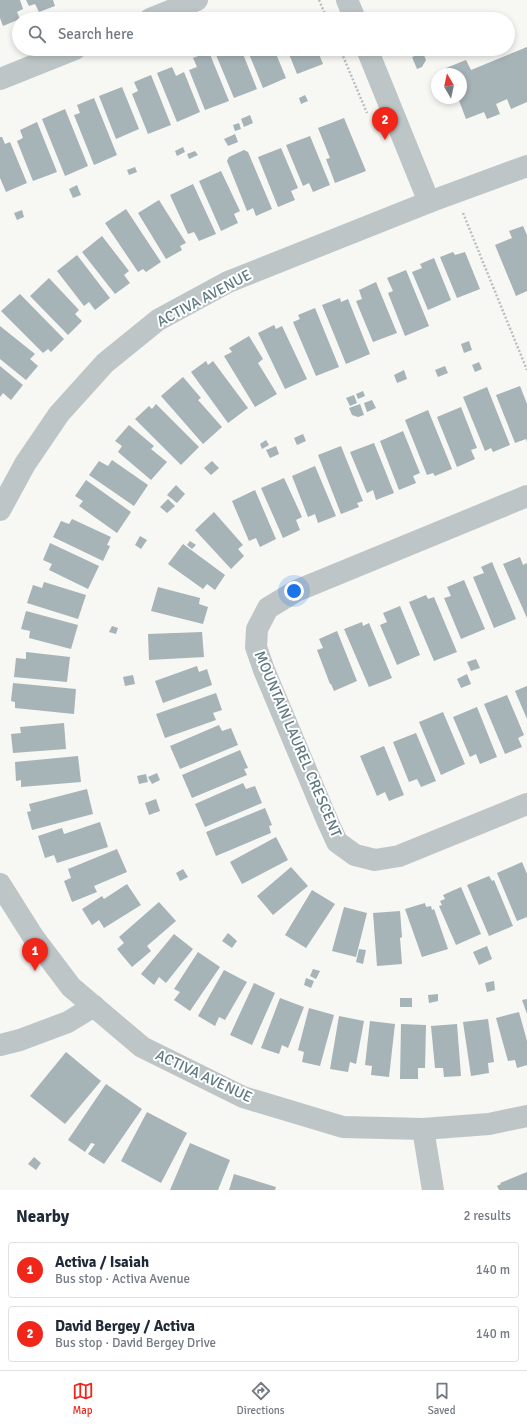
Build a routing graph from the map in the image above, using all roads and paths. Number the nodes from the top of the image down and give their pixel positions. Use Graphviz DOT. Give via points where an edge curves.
graph roads {
  1 [pos="197,0"];
  2 [pos="319,0"];
  3 [pos="347,0"];
  4 [pos="167,12"];
  5 [pos="324,12"];
  6 [pos="352,12"];
  7 [pos="58,56"];
  8 [pos="343,56"];
  9 [pos="370,56"];
  10 [pos="0,79"];
  11 [pos="369,118"];
  12 [pos="527,166"];
  13 [pos="429,202"];
  14 [pos="461,208"];
  15 [pos="527,370"];
  16 [pos="527,496"];
  17 [pos="0,510"];
  18 [pos="527,804"];
  19 [pos="0,884"];
  20 [pos="94,1006"];
  21 [pos="0,1045"];
  22 [pos="527,1116"];
  23 [pos="423,1129"];
  24 [pos="433,1190"];
  1 -- 4 [label="street"];
  2 -- 5 [label="path"];
  3 -- 6 [label="street"];
  7 -- 10 [label="street"];
  8 -- 11 [label="path"];
  9 -- 13 [label="street"];
  12 -- 13 [label="street, ACTIVA AVENUE"];
  13 -- 17 [label="street, ACTIVA AVENUE" via="228,282 158,320 105,363 59,414 25,464"];
  14 -- 15 [label="path"];
  16 -- 18 [label="street, MOUNTAIN LAUREL CRESCENT" via="296,591 268,608 257,629 256,647 337,842 355,855 375,860 399,856"];
  19 -- 20 [label="street, ACTIVA AVENUE" via="34,938 71,987"];
  20 -- 21 [label="street" via="68,1022"];
  20 -- 23 [label="street, ACTIVA AVENUE" via="142,1047 243,1097 343,1127"];
  22 -- 23 [label="street, ACTIVA AVENUE" via="489,1124"];
  23 -- 24 [label="street"];
}
